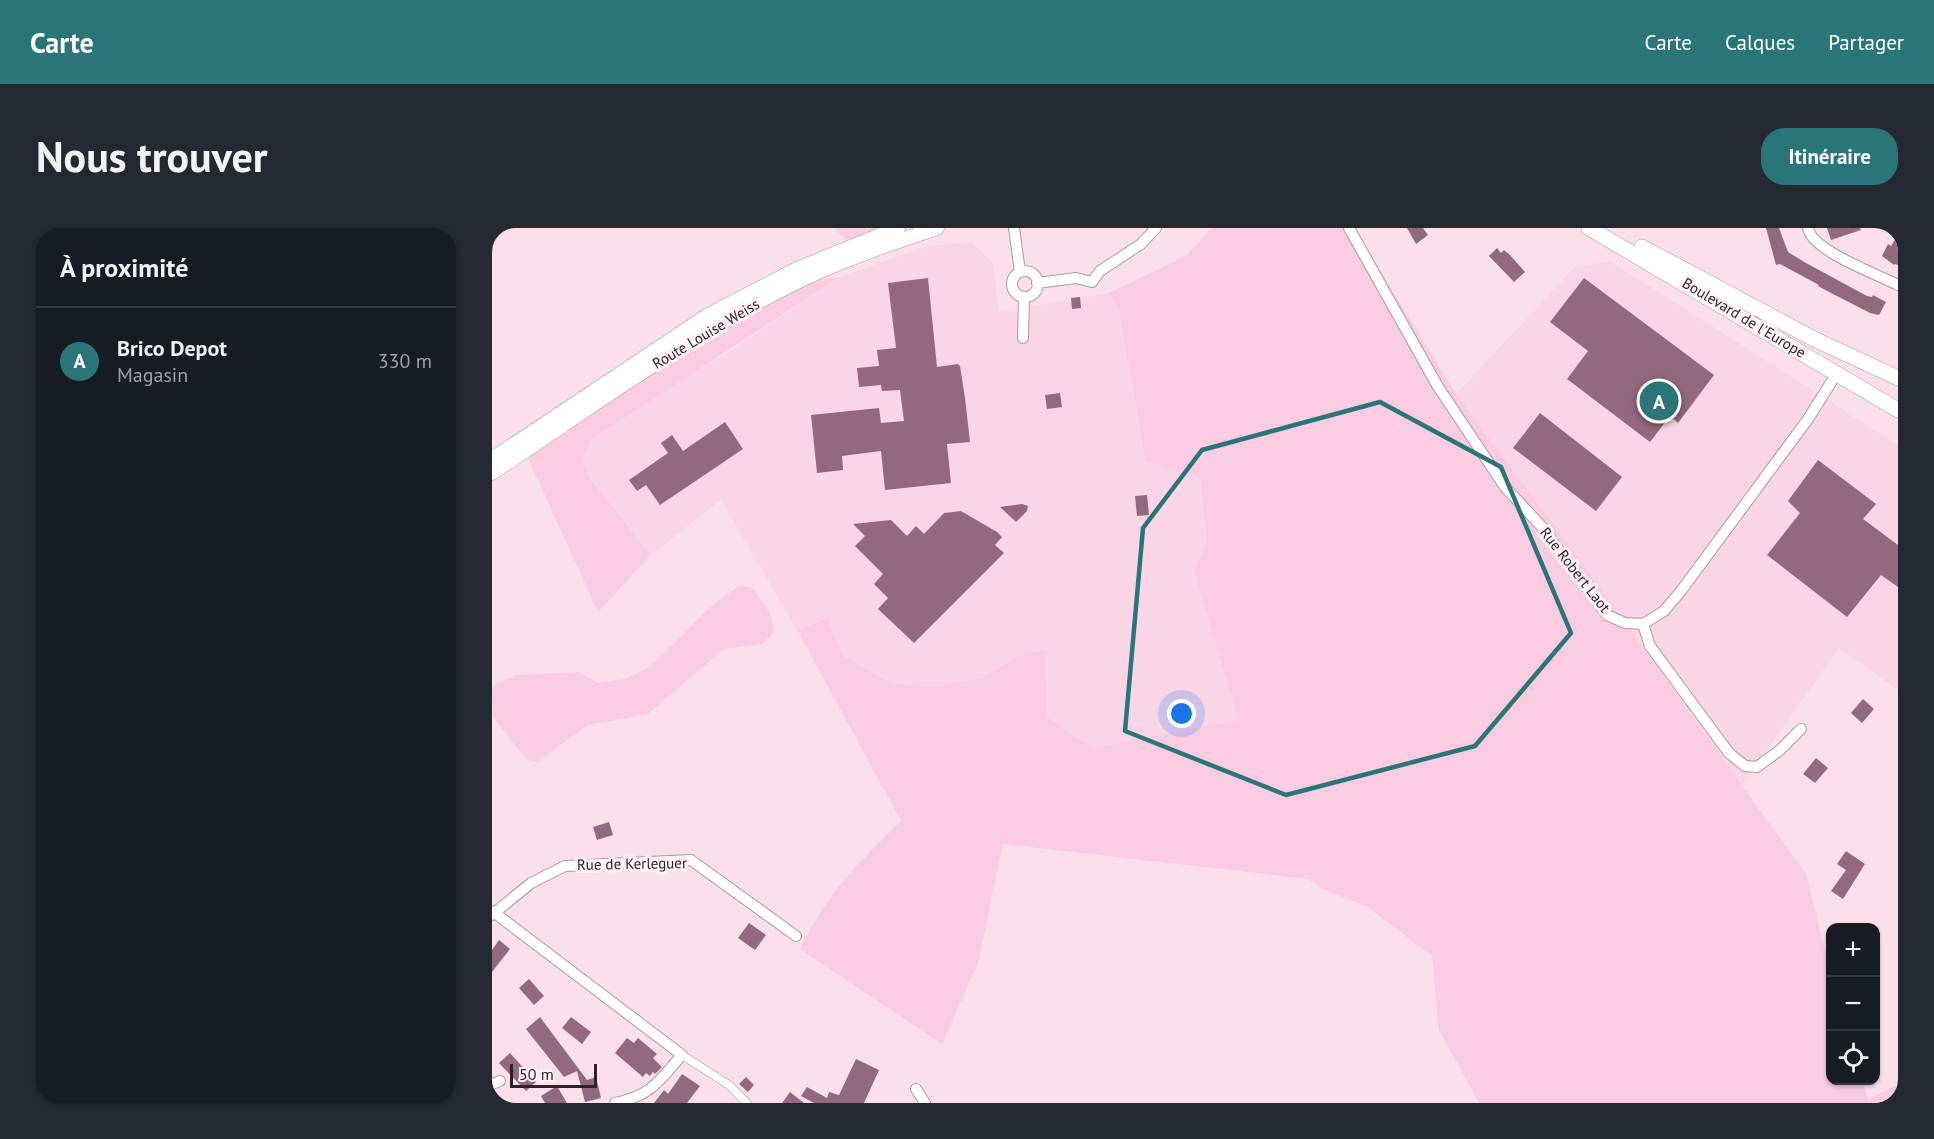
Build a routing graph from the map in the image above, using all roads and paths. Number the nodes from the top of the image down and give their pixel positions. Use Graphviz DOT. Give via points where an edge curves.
graph roads {
  1 [pos="898,228"];
  2 [pos="937,228"];
  3 [pos="1014,228"];
  4 [pos="1156,228"];
  5 [pos="1349,228"];
  6 [pos="1589,228"];
  7 [pos="1609,228"];
  8 [pos="1808,228"];
  9 [pos="1020,272"];
  10 [pos="1037,283"];
  11 [pos="1898,285"];
  12 [pos="1024,297"];
  13 [pos="1023,338"];
  14 [pos="1837,374"];
  15 [pos="1898,378"];
  16 [pos="1898,410"];
  17 [pos="492,459"];
  18 [pos="492,473"];
  19 [pos="1643,624"];
  20 [pos="1801,729"];
  21 [pos="493,913"];
  22 [pos="796,936"];
  23 [pos="682,1055"];
  24 [pos="916,1089"];
  25 [pos="615,1103"];
  26 [pos="747,1103"];
  27 [pos="925,1103"];
  1 -- 17 [label="main road, Route Louise Weiss" via="799,268 708,315"];
  2 -- 18 [label="main road, Route Louise Weiss" via="874,249 771,295 683,345"];
  3 -- 9 [label="street"];
  4 -- 10 [label="street" via="1141,244 1100,271 1092,282 1076,278"];
  5 -- 19 [label="street, Rue Robert Laot" via="1437,385 1505,487 1542,527 1607,615 1624,623"];
  6 -- 14 [label="main road, Boulevard de l'Europe"];
  7 -- 15 [label="main road, Boulevard de l'Europe" via="1794,328"];
  8 -- 11 [label="street" via="1815,241 1836,255"];
  9 -- 10 [label="street" via="1033,275"];
  9 -- 12 [label="street" via="1013,278 1012,287"];
  10 -- 12 [label="street" via="1035,291"];
  12 -- 13 [label="street"];
  14 -- 16 [label="main road, Boulevard de l'Europe"];
  14 -- 19 [label="street" via="1808,420 1664,611"];
  19 -- 20 [label="street" via="1650,646 1729,753 1745,766 1757,767"];
  21 -- 22 [label="street, Rue de Kerleguer" via="531,883 566,866 691,860"];
  21 -- 23 [label="street, Rue de Kerleguer"];
  23 -- 25 [label="street" via="656,1085 637,1098"];
  23 -- 26 [label="street, Rue de Kerleguer" via="729,1085"];
  24 -- 27 [label="street"];
}
